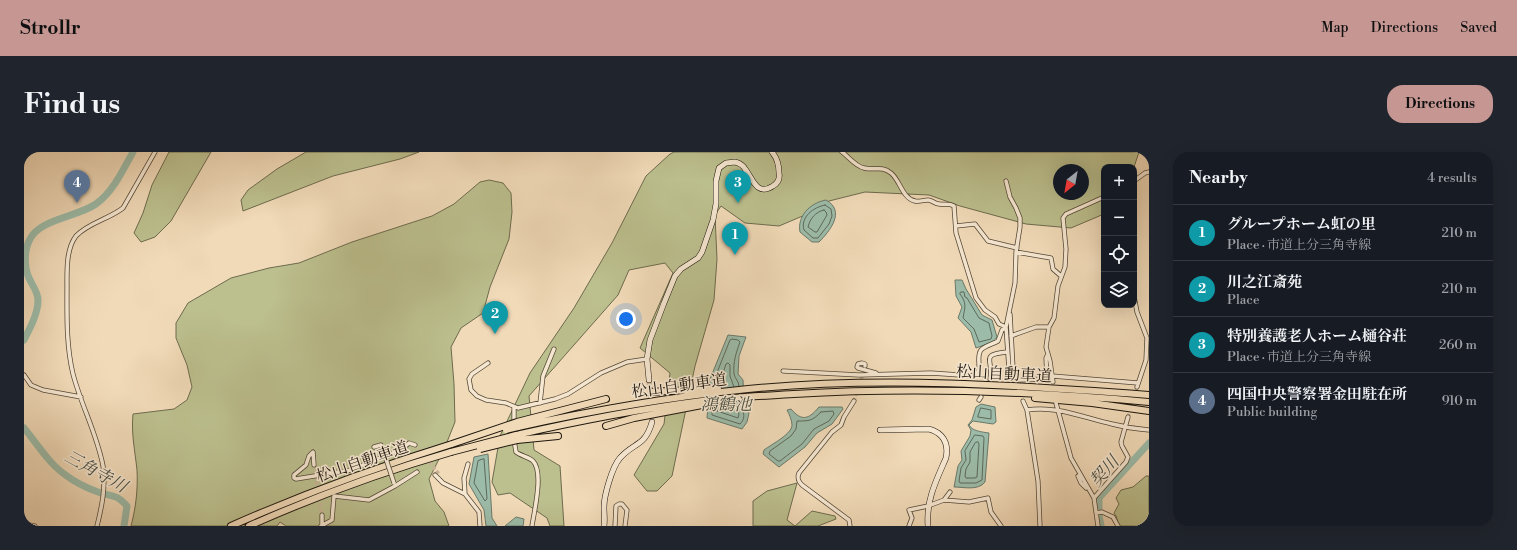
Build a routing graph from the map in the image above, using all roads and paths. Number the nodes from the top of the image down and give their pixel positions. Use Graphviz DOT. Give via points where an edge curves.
graph roads {
  1 [pos="155,152"];
  2 [pos="772,152"];
  3 [pos="842,152"];
  4 [pos="1149,172"];
  5 [pos="1137,178"];
  6 [pos="1006,180"];
  7 [pos="1101,198"];
  8 [pos="956,226"];
  9 [pos="1017,250"];
  10 [pos="1061,276"];
  11 [pos="1136,308"];
  12 [pos="1010,311"];
  13 [pos="1006,327"];
  14 [pos="1049,327"];
  15 [pos="1011,336"];
  16 [pos="554,349"];
  17 [pos="1007,352"];
  18 [pos="1048,354"];
  19 [pos="647,359"];
  20 [pos="488,364"];
  21 [pos="865,366"];
  22 [pos="783,371"];
  23 [pos="883,374"];
  24 [pos="24,375"];
  25 [pos="1052,376"];
  26 [pos="990,379"];
  27 [pos="1012,379"];
  28 [pos="648,380"];
  29 [pos="1053,382"];
  30 [pos="965,391"];
  31 [pos="646,392"];
  32 [pos="1149,395"];
  33 [pos="81,397"];
  34 [pos="703,397"];
  35 [pos="606,399"];
  36 [pos="1023,401"];
  37 [pos="854,402"];
  38 [pos="1149,402"];
  39 [pos="540,403"];
  40 [pos="1056,404"];
  41 [pos="514,407"];
  42 [pos="1027,410"];
  43 [pos="1058,410"];
  44 [pos="1149,411"];
  45 [pos="1128,417"];
  46 [pos="652,422"];
  47 [pos="518,425"];
  48 [pos="606,426"];
  49 [pos="1126,426"];
  50 [pos="880,430"];
  51 [pos="1149,430"];
  52 [pos="558,436"];
  53 [pos="517,437"];
  54 [pos="415,445"];
  55 [pos="374,447"];
  56 [pos="468,464"];
  57 [pos="314,465"];
  58 [pos="417,472"];
  59 [pos="437,475"];
  60 [pos="394,484"];
  61 [pos="950,492"];
  62 [pos="465,494"];
  63 [pos="1094,498"];
  64 [pos="944,500"];
  65 [pos="928,506"];
  66 [pos="1096,513"];
  67 [pos="322,515"];
  68 [pos="24,524"];
  69 [pos="35,526"];
  70 [pos="97,526"];
  71 [pos="231,526"];
  72 [pos="249,526"];
  73 [pos="322,526"];
  74 [pos="480,526"];
  75 [pos="532,526"];
  76 [pos="604,526"];
  77 [pos="615,526"];
  78 [pos="625,526"];
  79 [pos="850,526"];
  80 [pos="909,526"];
  81 [pos="928,526"];
  82 [pos="1001,526"];
  83 [pos="1040,526"];
  84 [pos="1098,526"];
  85 [pos="1118,526"];
  1 -- 33 [label="street" via="122,208 82,231 75,237 72,245 67,275 67,335 73,374"];
  2 -- 19 [label="street" via="778,163 779,177 771,188 757,187 739,163 726,163 719,168 710,233 698,258 675,276 650,340"];
  3 -- 8 [label="street" via="862,168 883,168 890,172 908,196 915,201 951,204 954,206"];
  4 -- 5 [label="street" via="1144,172"];
  6 -- 9 [label="street" via="1010,197 1020,218"];
  7 -- 10 [label="street" via="1064,216 1065,261"];
  8 -- 9 [label="street" via="975,224 988,241"];
  8 -- 13 [label="street" via="961,252 976,298 999,324"];
  9 -- 10 [label="street" via="1051,258 1053,269"];
  9 -- 12 [label="street"];
  10 -- 14 [label="street" via="1054,318"];
  11 -- 25 [label="street" via="1147,338 1146,360 1137,385"];
  12 -- 13 [label="street"];
  12 -- 15 [label="street"];
  13 -- 17 [label="street"];
  13 -- 23 [label="street" via="998,341 980,352 978,374 974,376 931,373"];
  14 -- 15 [label="street" via="1036,327"];
  14 -- 18 [label="street" via="1046,347"];
  15 -- 18 [label="street" via="1013,368 1018,380 1047,379"];
  16 -- 39 [label="street" via="543,376"];
  17 -- 26 [label="street" via="993,353 990,356"];
  17 -- 27 [label="street"];
  18 -- 25 [label="street"];
  19 -- 28 [label="street"];
  19 -- 39 [label="street" via="617,365 568,394"];
  20 -- 41 [label="street" via="472,374 469,379 471,390 486,400"];
  21 -- 23 [label="street" via="864,363 857,365 858,368"];
  22 -- 23 [label="street"];
  24 -- 33 [label="street" via="31,385 43,390"];
  25 -- 29 [label="street"];
  30 -- 34 [label="highway, 松山自動車道" via="849,390"];
  30 -- 38 [label="highway, 松山自動車道"];
  30 -- 44 [label="highway"];
  31 -- 34 [label="highway"];
  32 -- 34 [label="highway, 松山自動車道" via="1015,386 850,383 749,389"];
  33 -- 70 [label="street" via="103,466 104,488"];
  34 -- 47 [label="highway, 松山自動車道" via="643,402"];
  34 -- 48 [label="highway"];
  34 -- 53 [label="highway, 松山自動車道" via="576,421"];
  35 -- 47 [label="highway"];
  36 -- 42 [label="street"];
  37 -- 79 [label="street" via="841,426 832,432 798,476 802,485 849,520"];
  39 -- 41 [label="street" via="524,408"];
  40 -- 43 [label="street"];
  41 -- 75 [label="street" via="516,452 532,461 538,476"];
  42 -- 43 [label="street"];
  42 -- 83 [label="street" via="1038,481"];
  43 -- 49 [label="street"];
  43 -- 63 [label="street" via="1071,458"];
  45 -- 49 [label="street"];
  46 -- 76 [label="street" via="645,438 620,458 616,465 605,496"];
  47 -- 71 [label="highway, 松山自動車道, bridge" via="393,462"];
  49 -- 51 [label="street"];
  49 -- 63 [label="street" via="1121,442 1128,457 1126,462"];
  50 -- 65 [label="street" via="929,429 942,435 948,452"];
  52 -- 53 [label="highway"];
  53 -- 72 [label="highway, 松山自動車道, bridge" via="415,463 323,495"];
  54 -- 57 [label="street" via="409,443 402,449 351,470 294,478 294,475 306,465 312,452"];
  55 -- 60 [label="street, bridge" via="381,445"];
  56 -- 62 [label="street" via="464,478"];
  58 -- 60 [label="street"];
  59 -- 62 [label="street" via="443,483"];
  60 -- 73 [label="street" via="369,500 334,496 332,520"];
  61 -- 64 [label="street"];
  62 -- 74 [label="street" via="478,512"];
  63 -- 66 [label="street"];
  64 -- 65 [label="street"];
  64 -- 82 [label="street" via="969,502 988,498 991,512"];
  65 -- 80 [label="street" via="909,510 912,518"];
  65 -- 81 [label="street"];
  66 -- 84 [label="street"];
  66 -- 85 [label="street" via="1102,512 1113,517"];
  67 -- 73 [label="street"];
  68 -- 69 [label="street"];
  77 -- 78 [label="street" via="616,506 622,504 627,510"];
}
